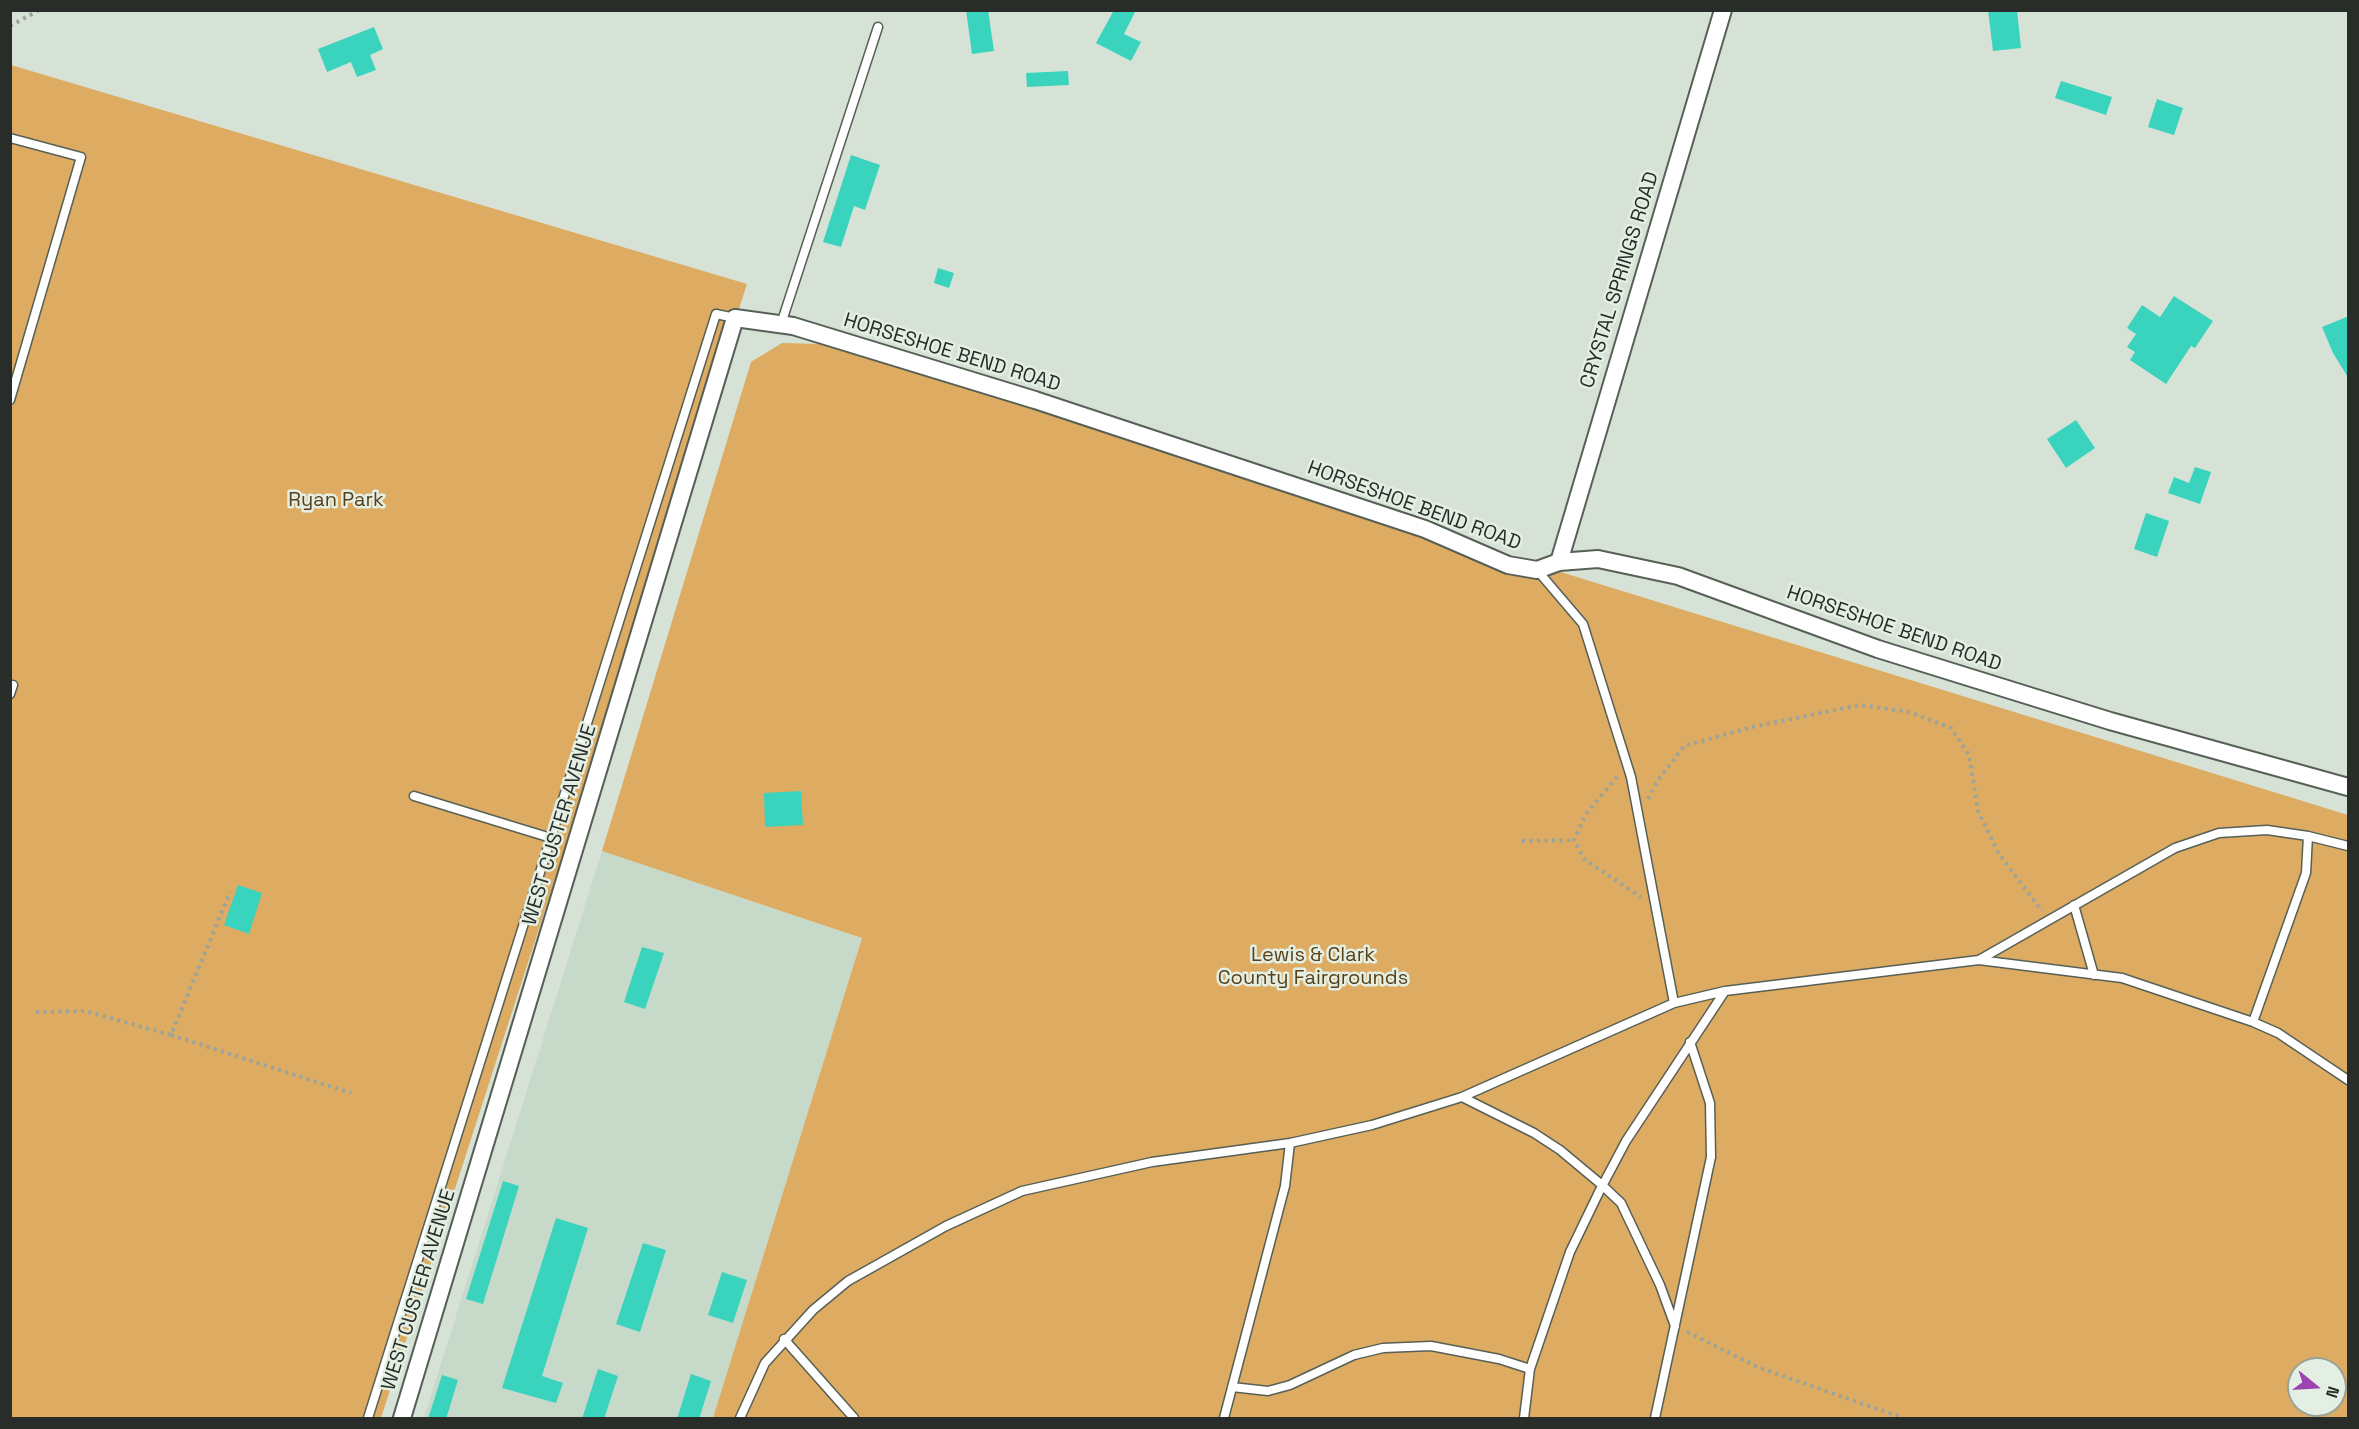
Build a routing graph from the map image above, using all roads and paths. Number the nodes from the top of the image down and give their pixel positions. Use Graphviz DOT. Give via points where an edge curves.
graph roads {
  1 [pos="39,10"];
  2 [pos="1723,10"];
  3 [pos="10,27"];
  4 [pos="878,27"];
  5 [pos="10,138"];
  6 [pos="735,318"];
  7 [pos="781,324"];
  8 [pos="10,400"];
  9 [pos="1558,562"];
  10 [pos="1537,570"];
  11 [pos="10,685"];
  12 [pos="10,694"];
  13 [pos="1627,765"];
  14 [pos="2349,786"];
  15 [pos="414,796"];
  16 [pos="1639,816"];
  17 [pos="2308,836"];
  18 [pos="551,838"];
  19 [pos="1574,840"];
  20 [pos="1522,841"];
  21 [pos="2349,846"];
  22 [pos="230,892"];
  23 [pos="2074,905"];
  24 [pos="1656,908"];
  25 [pos="2048,920"];
  26 [pos="1979,960"];
  27 [pos="2094,975"];
  28 [pos="1725,991"];
  29 [pos="1674,1003"];
  30 [pos="36,1012"];
  31 [pos="2253,1022"];
  32 [pos="171,1035"];
  33 [pos="1690,1042"];
  34 [pos="2349,1080"];
  35 [pos="351,1093"];
  36 [pos="1462,1097"];
  37 [pos="1290,1143"];
  38 [pos="1602,1185"];
  39 [pos="1675,1327"];
  40 [pos="784,1339"];
  41 [pos="1530,1369"];
  42 [pos="1232,1387"];
  43 [pos="368,1419"];
  44 [pos="402,1419"];
  45 [pos="740,1419"];
  46 [pos="854,1419"];
  47 [pos="1224,1419"];
  48 [pos="1524,1419"];
  49 [pos="1655,1419"];
  50 [pos="1903,1419"];
  1 -- 3 [label="path"];
  2 -- 9 [label="street, CRYSTAL SPRINGS ROAD"];
  4 -- 7 [label="lane"];
  5 -- 8 [label="lane" via="81,157"];
  6 -- 7 [label="street"];
  6 -- 18 [label="lane" via="716,314"];
  6 -- 44 [label="street, WEST CUSTER AVENUE"];
  7 -- 10 [label="street, HORSESHOE BEND ROAD" via="1035,400 1425,529 1508,565"];
  9 -- 10 [label="street, HORSESHOE BEND ROAD"];
  9 -- 14 [label="street, HORSESHOE BEND ROAD" via="1598,558 1678,576 1889,653 2110,722"];
  10 -- 13 [label="lane" via="1583,624"];
  11 -- 12 [label="lane"];
  13 -- 16 [label="lane"];
  13 -- 19 [label="path" via="1586,814"];
  15 -- 18 [label="lane"];
  16 -- 24 [label="lane"];
  16 -- 25 [label="path" via="1658,780 1684,746 1752,727 1860,705 1909,712 1951,728 1969,755 1978,811 1999,854"];
  17 -- 21 [label="lane"];
  17 -- 23 [label="lane" via="2267,830 2219,833 2175,848"];
  17 -- 31 [label="lane" via="2306,873"];
  18 -- 43 [label="lane"];
  19 -- 20 [label="path"];
  19 -- 24 [label="path" via="1584,859"];
  22 -- 32 [label="path"];
  23 -- 25 [label="lane"];
  23 -- 27 [label="lane"];
  24 -- 29 [label="lane"];
  25 -- 26 [label="lane"];
  26 -- 27 [label="lane"];
  26 -- 28 [label="lane"];
  27 -- 31 [label="lane" via="2122,978"];
  28 -- 29 [label="lane"];
  28 -- 33 [label="lane"];
  29 -- 36 [label="lane"];
  30 -- 32 [label="path" via="85,1011"];
  31 -- 34 [label="lane" via="2278,1033"];
  32 -- 35 [label="path"];
  33 -- 38 [label="lane"];
  33 -- 39 [label="lane" via="1710,1103 1711,1157"];
  36 -- 37 [label="lane" via="1372,1125"];
  36 -- 38 [label="lane" via="1534,1133"];
  37 -- 40 [label="lane" via="1152,1162 1022,1191 946,1226 848,1281"];
  37 -- 42 [label="lane" via="1284,1186"];
  38 -- 39 [label="lane" via="1626,1212"];
  38 -- 41 [label="lane" via="1570,1252"];
  39 -- 49 [label="lane"];
  39 -- 50 [label="path" via="1760,1368"];
  40 -- 45 [label="lane" via="765,1363"];
  40 -- 46 [label="lane"];
  41 -- 42 [label="lane" via="1431,1346 1383,1348 1354,1355 1268,1391"];
  41 -- 48 [label="lane"];
  42 -- 47 [label="lane"];
}
